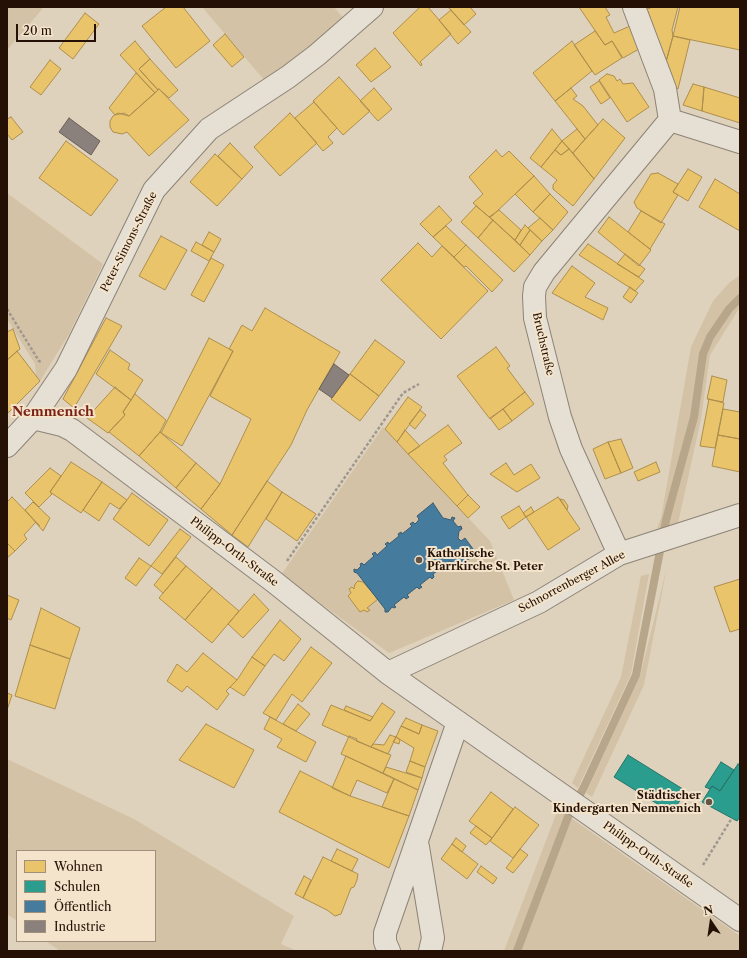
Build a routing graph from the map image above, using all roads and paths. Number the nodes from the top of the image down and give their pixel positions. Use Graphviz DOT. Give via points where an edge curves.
graph roads {
  1 [pos="372,7"];
  2 [pos="634,7"];
  3 [pos="670,120"];
  4 [pos="740,142"];
  5 [pos="7,309"];
  6 [pos="66,369"];
  7 [pos="419,384"];
  8 [pos="33,418"];
  9 [pos="7,446"];
  10 [pos="740,515"];
  11 [pos="619,554"];
  12 [pos="273,581"];
  13 [pos="388,673"];
  14 [pos="458,722"];
  15 [pos="732,818"];
  16 [pos="417,842"];
  17 [pos="702,867"];
  18 [pos="740,920"];
  19 [pos="389,951"];
  20 [pos="430,951"];
  1 -- 6 [label="street, Peter-Simons-Straße" via="288,77 209,129 154,190"];
  2 -- 3 [label="street" via="665,89"];
  3 -- 4 [label="street"];
  3 -- 11 [label="street, Bruchstraße" via="544,272 534,296 535,318 570,448"];
  5 -- 6 [label="path" via="39,361"];
  6 -- 8 [label="street, Peter-Simons-Straße"];
  7 -- 12 [label="path" via="403,393"];
  8 -- 9 [label="street"];
  8 -- 12 [label="street, Philipp-Orth-Straße" via="72,430"];
  10 -- 11 [label="street, Schnorrenberger Allee"];
  11 -- 13 [label="street, Schnorrenberger Allee" via="539,602"];
  12 -- 13 [label="street, Philipp-Orth-Straße"];
  13 -- 14 [label="street, Philipp-Orth-Straße"];
  14 -- 16 [label="street"];
  14 -- 18 [label="street, Philipp-Orth-Straße"];
  15 -- 17 [label="path"];
  16 -- 19 [label="street" via="385,933"];
  16 -- 20 [label="street" via="433,938"];
}
